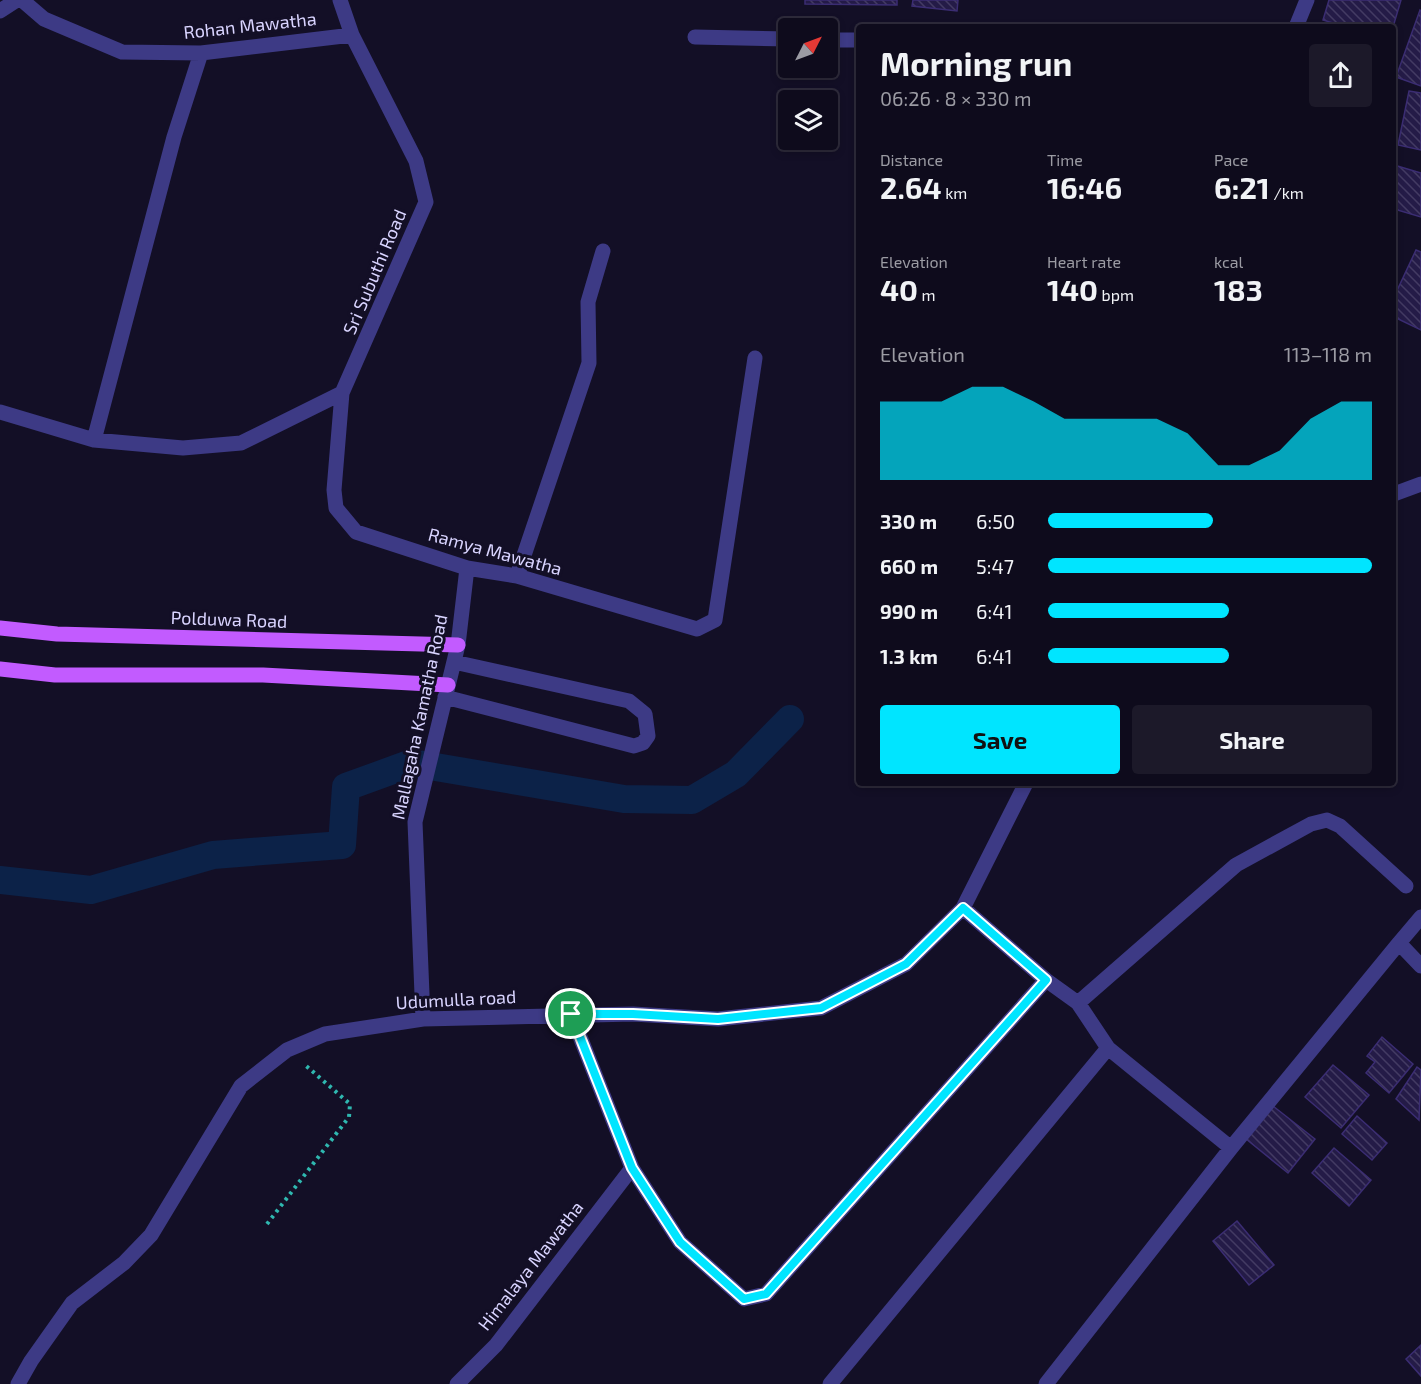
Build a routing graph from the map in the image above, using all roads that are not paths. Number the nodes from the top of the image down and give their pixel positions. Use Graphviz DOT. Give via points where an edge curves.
graph roads {
  1 [pos="17,0"];
  2 [pos="22,0"];
  3 [pos="340,0"];
  4 [pos="1307,0"];
  5 [pos="0,10"];
  6 [pos="1297,24"];
  7 [pos="352,35"];
  8 [pos="695,37"];
  9 [pos="778,39"];
  10 [pos="838,40"];
  11 [pos="856,40"];
  12 [pos="201,53"];
  13 [pos="603,250"];
  14 [pos="755,358"];
  15 [pos="342,393"];
  16 [pos="0,412"];
  17 [pos="94,440"];
  18 [pos="1421,484"];
  19 [pos="1396,493"];
  20 [pos="467,568"];
  21 [pos="517,576"];
  22 [pos="0,628"];
  23 [pos="458,645"];
  24 [pos="454,662"];
  25 [pos="0,669"];
  26 [pos="447,691"];
  27 [pos="1024,786"];
  28 [pos="1406,886"];
  29 [pos="963,908"];
  30 [pos="1421,917"];
  31 [pos="1399,943"];
  32 [pos="1421,966"];
  33 [pos="1046,980"];
  34 [pos="1078,1003"];
  35 [pos="571,1014"];
  36 [pos="423,1019"];
  37 [pos="1108,1048"];
  38 [pos="1231,1148"];
  39 [pos="632,1168"];
  40 [pos="18,1384"];
  41 [pos="457,1384"];
  42 [pos="830,1384"];
  43 [pos="1046,1384"];
  1 -- 5 [label="street"];
  2 -- 12 [label="street, Rohan Mawatha" via="44,19 122,52"];
  3 -- 7 [label="street, Sri Subuthi Road"];
  4 -- 6 [label="street"];
  7 -- 12 [label="street, Rohan Mawatha"];
  7 -- 15 [label="street, Sri Subuthi Road" via="416,161 426,202"];
  8 -- 9 [label="street"];
  10 -- 11 [label="street"];
  12 -- 17 [label="street" via="174,137"];
  13 -- 21 [label="street" via="588,302 589,363"];
  14 -- 21 [label="street, Ramya Mawatha" via="715,620 697,629"];
  15 -- 17 [label="street" via="241,443 183,448"];
  15 -- 20 [label="street, Ramya Mawatha" via="336,508 356,532"];
  16 -- 17 [label="street"];
  18 -- 19 [label="street"];
  20 -- 21 [label="street, Ramya Mawatha"];
  20 -- 23 [label="street, Mallagaha Kamatha Road"];
  22 -- 23 [label="main road, Polduwa Road" via="57,634"];
  23 -- 24 [label="street, Mallagaha Kamatha Road"];
  24 -- 26 [label="street, Mallagaha Kamatha Road"];
  24 -- 26 [label="street" via="629,701 645,714 648,736 634,746"];
  25 -- 26 [label="main road" via="55,675 263,675"];
  26 -- 36 [label="street, Mallagaha Kamatha Road" via="415,822"];
  27 -- 29 [label="street, Udumulla road"];
  28 -- 34 [label="street" via="1341,826 1327,820 1311,824 1236,865"];
  29 -- 33 [label="street"];
  29 -- 35 [label="street, Udumulla road" via="906,964 821,1008 718,1019"];
  30 -- 31 [label="street"];
  31 -- 32 [label="street"];
  31 -- 38 [label="street"];
  33 -- 34 [label="street"];
  33 -- 39 [label="street" via="766,1294 744,1299 680,1242"];
  34 -- 37 [label="street"];
  35 -- 36 [label="street, Udumulla road"];
  35 -- 39 [label="street"];
  36 -- 40 [label="street, Udumulla road" via="325,1034 287,1050 241,1086 152,1235 124,1263 72,1303"];
  37 -- 38 [label="street"];
  37 -- 42 [label="street"];
  38 -- 43 [label="street"];
  39 -- 41 [label="street, Himalaya Mawatha" via="496,1345"];
}
